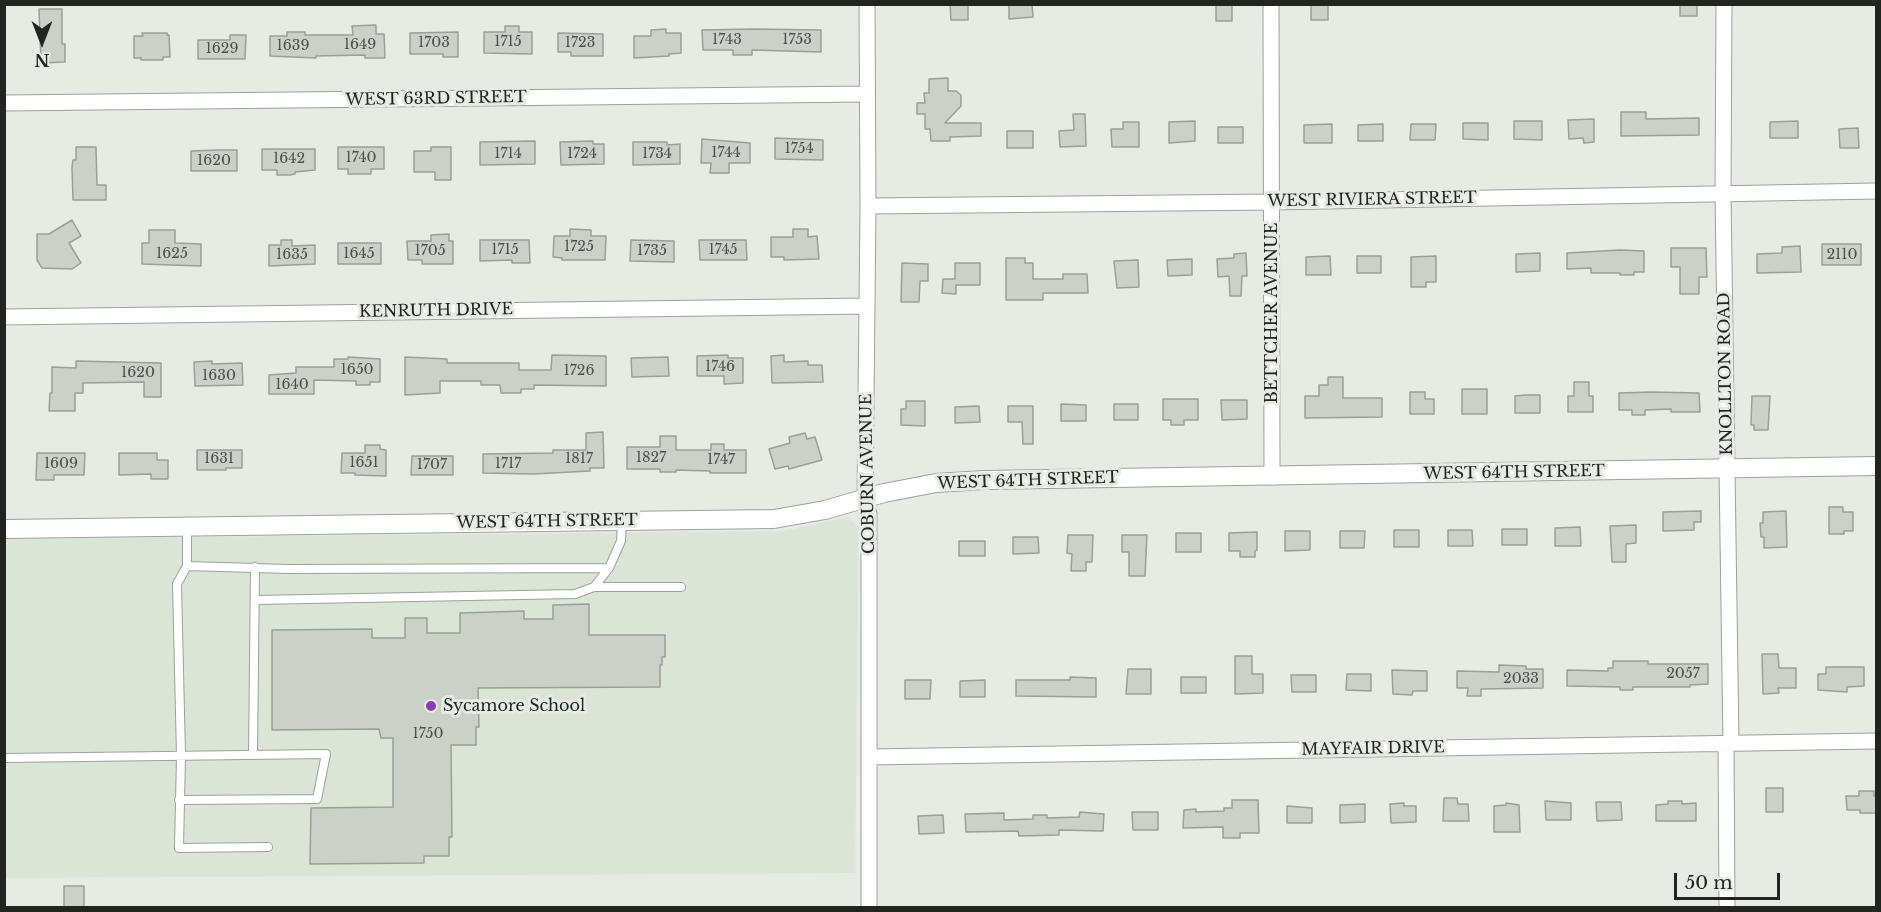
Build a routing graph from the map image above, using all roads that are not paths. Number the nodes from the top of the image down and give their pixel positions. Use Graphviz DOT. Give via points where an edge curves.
graph roads {
  1 [pos="867,4"];
  2 [pos="1271,4"];
  3 [pos="1724,4"];
  4 [pos="867,94"];
  5 [pos="4,103"];
  6 [pos="1876,191"];
  7 [pos="1723,194"];
  8 [pos="1271,202"];
  9 [pos="868,206"];
  10 [pos="867,306"];
  11 [pos="4,317"];
  12 [pos="1876,466"];
  13 [pos="1728,469"];
  14 [pos="1272,477"];
  15 [pos="865,498"];
  16 [pos="622,521"];
  17 [pos="187,527"];
  18 [pos="4,529"];
  19 [pos="187,566"];
  20 [pos="255,567"];
  21 [pos="609,568"];
  22 [pos="594,587"];
  23 [pos="681,587"];
  24 [pos="255,600"];
  25 [pos="1876,741"];
  26 [pos="1729,743"];
  27 [pos="253,755"];
  28 [pos="181,756"];
  29 [pos="869,757"];
  30 [pos="4,758"];
  31 [pos="179,800"];
  32 [pos="268,847"];
  33 [pos="868,908"];
  34 [pos="1727,908"];
  1 -- 4 [label="street, COBURN AVENUE"];
  2 -- 8 [label="street, BETTCHER AVENUE"];
  3 -- 7 [label="street, KNOLLTON ROAD"];
  4 -- 5 [label="street, WEST 63RD STREET"];
  4 -- 9 [label="street, COBURN AVENUE"];
  6 -- 7 [label="street, WEST RIVIERA STREET"];
  7 -- 8 [label="street, WEST RIVIERA STREET"];
  7 -- 13 [label="street, KNOLLTON ROAD"];
  8 -- 9 [label="street, WEST RIVIERA STREET"];
  8 -- 14 [label="street, BETTCHER AVENUE"];
  9 -- 10 [label="street, COBURN AVENUE"];
  10 -- 11 [label="street, KENRUTH DRIVE"];
  10 -- 15 [label="street, COBURN AVENUE"];
  12 -- 13 [label="street, WEST 64TH STREET"];
  13 -- 14 [label="street, WEST 64TH STREET"];
  13 -- 26 [label="street, KNOLLTON ROAD"];
  14 -- 15 [label="street, WEST 64TH STREET" via="984,480 936,483"];
  15 -- 16 [label="street, WEST 64TH STREET" via="774,519"];
  15 -- 29 [label="street, COBURN AVENUE" via="869,514"];
  16 -- 17 [label="street, WEST 64TH STREET"];
  16 -- 21 [label="lane" via="621,541"];
  17 -- 18 [label="street, WEST 64TH STREET"];
  17 -- 19 [label="lane"];
  19 -- 20 [label="lane"];
  19 -- 28 [label="lane" via="177,584"];
  20 -- 21 [label="lane"];
  20 -- 24 [label="lane"];
  21 -- 22 [label="lane"];
  22 -- 23 [label="lane"];
  22 -- 24 [label="lane" via="575,594"];
  24 -- 27 [label="lane"];
  25 -- 26 [label="street, MAYFAIR DRIVE"];
  26 -- 29 [label="street, MAYFAIR DRIVE"];
  26 -- 34 [label="street, KNOLLTON ROAD"];
  27 -- 28 [label="lane"];
  27 -- 31 [label="lane" via="326,754 317,799"];
  28 -- 30 [label="lane"];
  28 -- 31 [label="lane"];
  29 -- 33 [label="street, COBURN AVENUE"];
  31 -- 32 [label="lane" via="179,848"];
}
